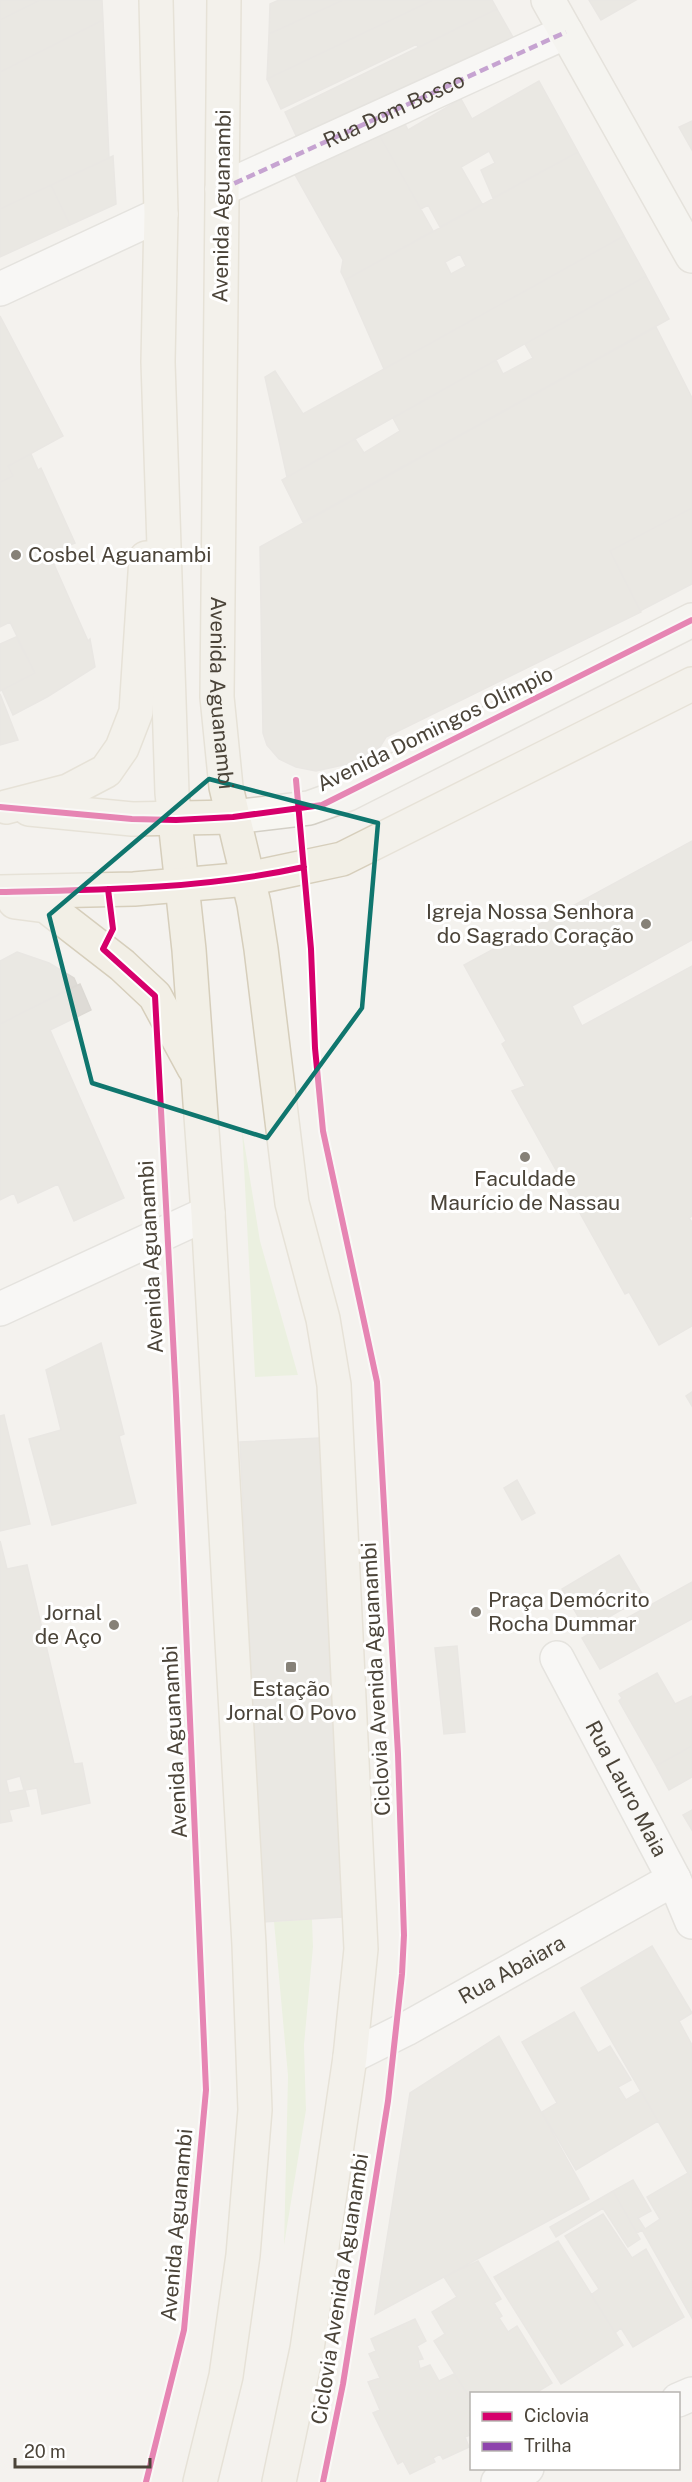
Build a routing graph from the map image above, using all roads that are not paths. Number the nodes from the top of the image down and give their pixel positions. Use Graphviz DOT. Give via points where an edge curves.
graph roads {
  1 [pos="156,0"];
  2 [pos="224,0"];
  3 [pos="548,0"];
  4 [pos="566,32"];
  5 [pos="222,189"];
  6 [pos="161,214"];
  7 [pos="692,256"];
  8 [pos="0,289"];
  9 [pos="158,362"];
  10 [pos="692,620"];
  11 [pos="692,684"];
  12 [pos="3,807"];
  13 [pos="233,817"];
  14 [pos="176,820"];
  15 [pos="248,879"];
  16 [pos="182,885"];
  17 [pos="0,892"];
  18 [pos="0,900"];
  19 [pos="199,1077"];
  20 [pos="208,1213"];
  21 [pos="0,1309"];
  22 [pos="556,1658"];
  23 [pos="685,1900"];
  24 [pos="350,2057"];
  25 [pos="525,2470"];
  26 [pos="200,2482"];
  27 [pos="279,2482"];
  28 [pos="498,2482"];
  1 -- 6 [label="main road"];
  2 -- 5 [label="main road, Avenida Aguanambi"];
  3 -- 4 [label="main road"];
  4 -- 5 [label="street, Rua Dom Bosco"];
  4 -- 7 [label="main road"];
  5 -- 13 [label="main road, Avenida Aguanambi" via="217,697"];
  6 -- 8 [label="street"];
  6 -- 9 [label="main road"];
  9 -- 12 [label="main road" via="136,712 122,748 106,771 68,791"];
  9 -- 14 [label="main road"];
  10 -- 13 [label="main road, Avenida Domingos Olímpio" via="348,794 309,808"];
  11 -- 15 [label="main road" via="342,859"];
  12 -- 14 [label="main road, Avenida Domingos Olímpio"];
  13 -- 14 [label="main road, Avenida Domingos Olímpio"];
  13 -- 15 [label="main road, Avenida Aguanambi"];
  14 -- 16 [label="main road"];
  15 -- 16 [label="main road"];
  15 -- 24 [label="main road, Avenida Aguanambi" via="261,949 292,1203 323,1319 334,1385 361,1949"];
  16 -- 17 [label="main road"];
  16 -- 19 [label="main road"];
  18 -- 19 [label="main road" via="46,906 122,965 154,996"];
  19 -- 20 [label="main road"];
  20 -- 21 [label="street"];
  20 -- 26 [label="main road" via="255,2110 243,2255 229,2354"];
  22 -- 23 [label="street, Rua Lauro Maia"];
  23 -- 24 [label="street, Rua Abaiara"];
  24 -- 27 [label="main road, Avenida Aguanambi" via="307,2349"];
  25 -- 28 [label="street"];
}
